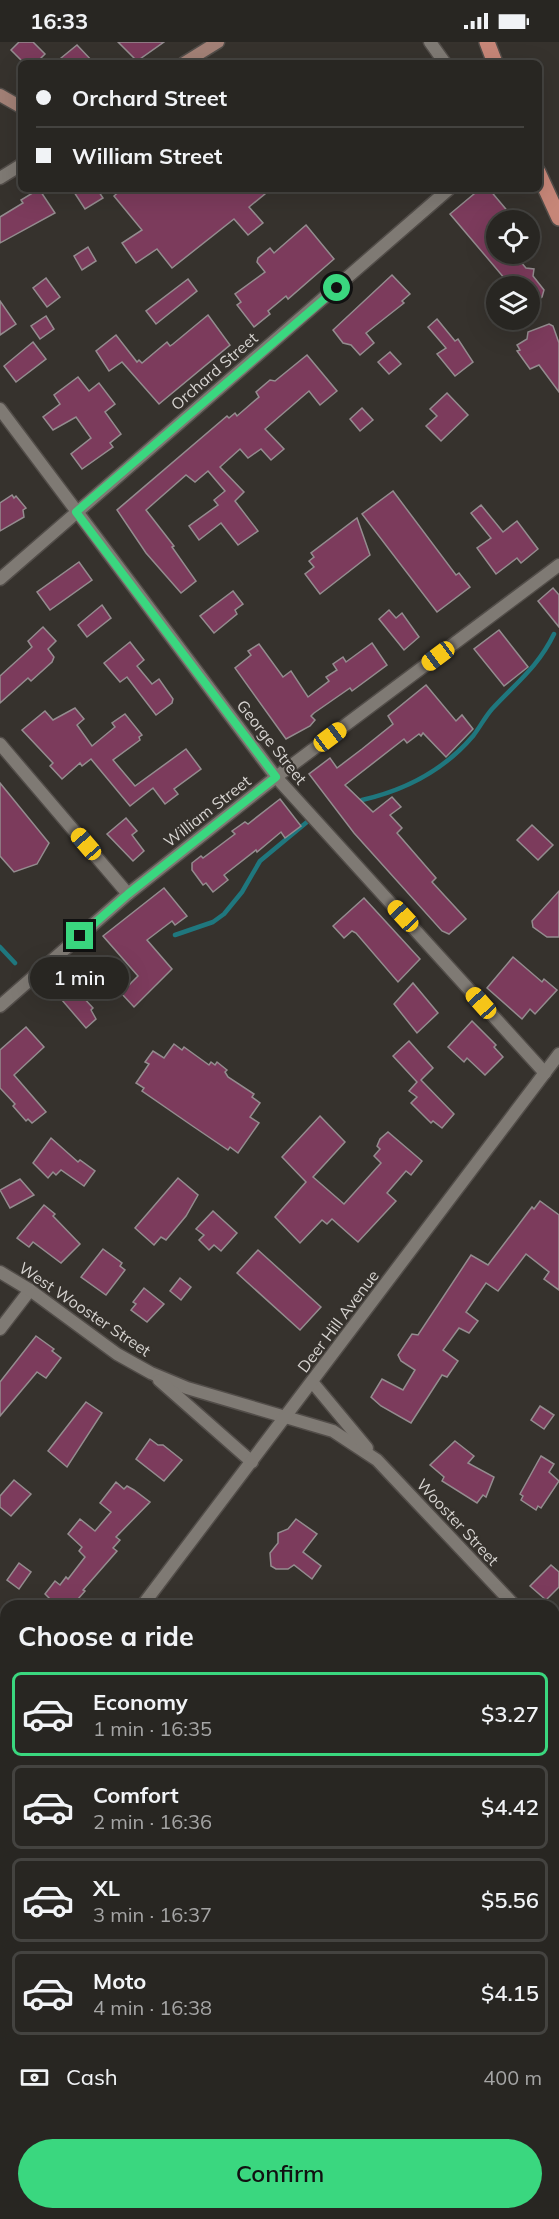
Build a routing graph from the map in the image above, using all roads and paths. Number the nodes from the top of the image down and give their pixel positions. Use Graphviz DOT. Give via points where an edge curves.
graph roads {
  1 [pos="218,42"];
  2 [pos="430,42"];
  3 [pos="487,42"];
  4 [pos="189,60"];
  5 [pos="443,60"];
  6 [pos="494,60"];
  7 [pos="0,95"];
  8 [pos="18,105"];
  9 [pos="18,167"];
  10 [pos="0,178"];
  11 [pos="542,181"];
  12 [pos="446,192"];
  13 [pos="559,218"];
  14 [pos="0,409"];
  15 [pos="76,512"];
  16 [pos="559,565"];
  17 [pos="0,579"];
  18 [pos="0,744"];
  19 [pos="276,777"];
  20 [pos="128,894"];
  21 [pos="0,1006"];
  22 [pos="559,1054"];
  23 [pos="544,1073"];
  24 [pos="0,1272"];
  25 [pos="30,1290"];
  26 [pos="0,1329"];
  27 [pos="151,1373"];
  28 [pos="313,1383"];
  29 [pos="284,1416"];
  30 [pos="377,1460"];
  31 [pos="252,1462"];
  32 [pos="146,1600"];
  33 [pos="504,1600"];
  1 -- 4 [label="main road"];
  2 -- 5 [label="street"];
  3 -- 6 [label="main road"];
  7 -- 8 [label="main road"];
  9 -- 10 [label="street"];
  11 -- 13 [label="main road"];
  12 -- 15 [label="street, Orchard Street"];
  14 -- 15 [label="street, George Street"];
  15 -- 17 [label="street, Orchard Street"];
  15 -- 19 [label="street, George Street"];
  16 -- 19 [label="street, William Street"];
  18 -- 20 [label="street"];
  19 -- 20 [label="street, William Street"];
  19 -- 23 [label="street, George Street"];
  20 -- 21 [label="street, William Street"];
  22 -- 23 [label="street, Deer Hill Avenue"];
  23 -- 28 [label="street, Deer Hill Avenue"];
  24 -- 25 [label="street, West Wooster Street"];
  25 -- 26 [label="street"];
  25 -- 27 [label="street, West Wooster Street" via="117,1354"];
  27 -- 29 [label="street, West Wooster Street" via="187,1388"];
  27 -- 31 [label="street, West Wooster Street"];
  28 -- 29 [label="street, Deer Hill Avenue"];
  28 -- 30 [label="street, Wooster Street"];
  29 -- 30 [label="street, Wooster Street" via="333,1431"];
  29 -- 31 [label="street, Deer Hill Avenue"];
  30 -- 33 [label="street, Wooster Street"];
  31 -- 32 [label="street, Deer Hill Avenue"];
}
